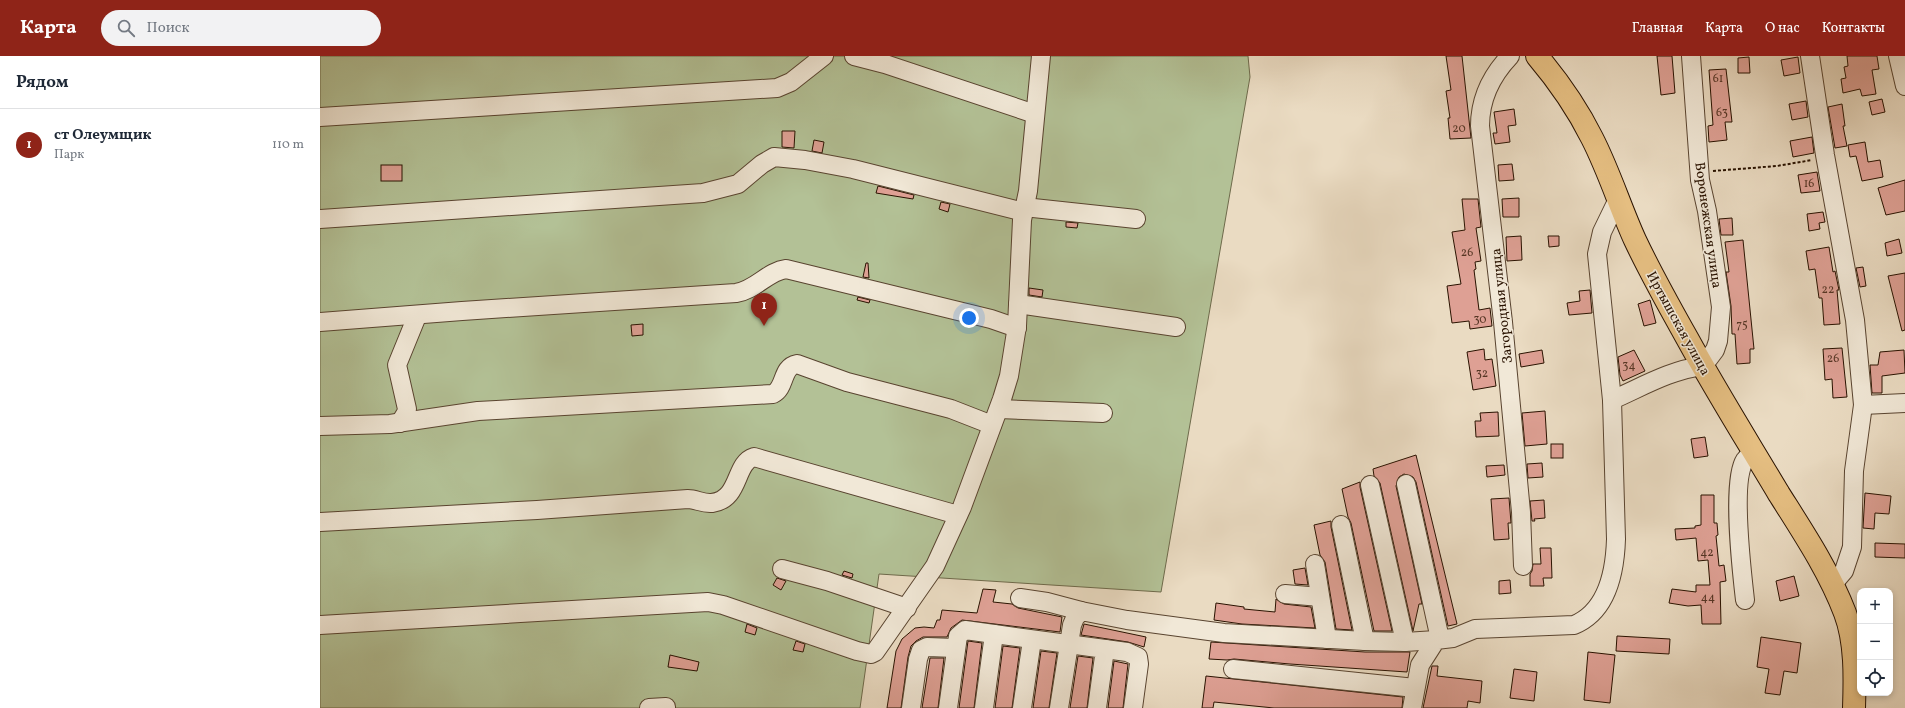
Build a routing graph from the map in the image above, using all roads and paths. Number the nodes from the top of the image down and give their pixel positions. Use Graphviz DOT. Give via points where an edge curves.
graph roads {
  1 [pos="824,56"];
  2 [pos="854,56"];
  3 [pos="1041,56"];
  4 [pos="1510,56"];
  5 [pos="1537,56"];
  6 [pos="1692,56"];
  7 [pos="1810,56"];
  8 [pos="1898,56"];
  9 [pos="1905,86"];
  10 [pos="1035,114"];
  11 [pos="320,117"];
  12 [pos="1825,155"];
  13 [pos="1700,171"];
  14 [pos="1618,199"];
  15 [pos="1024,210"];
  16 [pos="320,219"];
  17 [pos="1136,219"];
  18 [pos="1018,304"];
  19 [pos="417,316"];
  20 [pos="320,322"];
  21 [pos="1176,327"];
  22 [pos="1017,328"];
  23 [pos="1703,366"];
  24 [pos="1612,400"];
  25 [pos="1905,403"];
  26 [pos="1864,405"];
  27 [pos="1103,413"];
  28 [pos="995,417"];
  29 [pos="400,423"];
  30 [pos="320,426"];
  31 [pos="1754,452"];
  32 [pos="1406,484"];
  33 [pos="1370,485"];
  34 [pos="958,515"];
  35 [pos="320,522"];
  36 [pos="1341,525"];
  37 [pos="1315,564"];
  38 [pos="1523,566"];
  39 [pos="782,568"];
  40 [pos="1832,585"];
  41 [pos="1285,594"];
  42 [pos="1320,597"];
  43 [pos="1020,598"];
  44 [pos="1744,600"];
  45 [pos="907,608"];
  46 [pos="1081,611"];
  47 [pos="320,625"];
  48 [pos="994,634"];
  49 [pos="1327,639"];
  50 [pos="1032,640"];
  51 [pos="1438,640"];
  52 [pos="1365,641"];
  53 [pos="1405,642"];
  54 [pos="1068,645"];
  55 [pos="955,648"];
  56 [pos="1105,649"];
  57 [pos="1233,669"];
  58 [pos="1415,688"];
  59 [pos="911,708"];
  60 [pos="948,708"];
  61 [pos="984,708"];
  62 [pos="1022,708"];
  63 [pos="1059,708"];
  64 [pos="1097,708"];
  65 [pos="1133,708"];
  66 [pos="1412,708"];
  67 [pos="1854,708"];
  1 -- 11 [label="street" via="786,86 773,89"];
  2 -- 10 [label="street"];
  3 -- 10 [label="street"];
  4 -- 38 [label="street, Загородная улица" via="1499,67 1490,82 1483,100 1480,119 1503,322 1521,512"];
  5 -- 14 [label="main road, Иртышская улица" via="1564,91 1593,139"];
  6 -- 13 [label="street, Воронежская улица"];
  7 -- 12 [label="street"];
  8 -- 9 [label="street"];
  10 -- 15 [label="street"];
  12 -- 13 [label="path" via="1784,166"];
  12 -- 26 [label="street" via="1855,320"];
  13 -- 23 [label="street, Воронежская улица" via="1721,307 1718,341 1715,350"];
  14 -- 23 [label="main road, Иртышская улица" via="1649,267"];
  14 -- 24 [label="street" via="1602,232 1597,254"];
  15 -- 16 [label="street" via="853,169 774,157 738,184 703,193"];
  15 -- 17 [label="street"];
  15 -- 18 [label="street"];
  18 -- 21 [label="street"];
  18 -- 22 [label="street"];
  19 -- 20 [label="street"];
  19 -- 22 [label="street" via="736,293 751,289 786,269"];
  19 -- 29 [label="street" via="397,365 407,409"];
  22 -- 28 [label="street" via="1009,376"];
  23 -- 24 [label="street" via="1665,375"];
  23 -- 31 [label="main road, Иртышская улица"];
  24 -- 51 [label="street" via="1615,562 1609,586 1600,603 1588,616 1574,625 1475,630"];
  25 -- 26 [label="street"];
  26 -- 40 [label="street" via="1854,470 1852,547 1844,571"];
  27 -- 28 [label="street"];
  28 -- 29 [label="street" via="951,409 847,382 797,364 788,370 781,385 773,394 478,411"];
  28 -- 34 [label="street"];
  29 -- 30 [label="street"];
  31 -- 40 [label="main road, Иртышская улица"];
  31 -- 44 [label="street" via="1744,461 1740,474 1738,518"];
  32 -- 51 [label="street"];
  33 -- 53 [label="street"];
  34 -- 35 [label="street" via="754,457 747,460 729,495 712,503 688,499"];
  34 -- 45 [label="street" via="935,566"];
  36 -- 52 [label="street"];
  37 -- 42 [label="street"];
  39 -- 45 [label="street"];
  40 -- 67 [label="main road, Иртышская улица" via="1848,623"];
  41 -- 42 [label="street"];
  42 -- 49 [label="street"];
  43 -- 46 [label="street"];
  45 -- 47 [label="street" via="881,645 871,654 724,605 708,602"];
  46 -- 49 [label="street" via="1224,633"];
  46 -- 54 [label="street" via="1074,621"];
  48 -- 50 [label="street"];
  48 -- 55 [label="street" via="962,631 956,639"];
  48 -- 61 [label="street"];
  49 -- 52 [label="street"];
  50 -- 54 [label="street"];
  50 -- 62 [label="street"];
  51 -- 53 [label="street"];
  51 -- 58 [label="street" via="1420,665"];
  52 -- 53 [label="street"];
  54 -- 56 [label="street"];
  54 -- 63 [label="street"];
  55 -- 59 [label="street" via="927,647 921,650"];
  55 -- 60 [label="street"];
  56 -- 64 [label="street"];
  56 -- 65 [label="street" via="1127,652 1138,657"];
  57 -- 58 [label="street"];
  58 -- 66 [label="street"];
}
